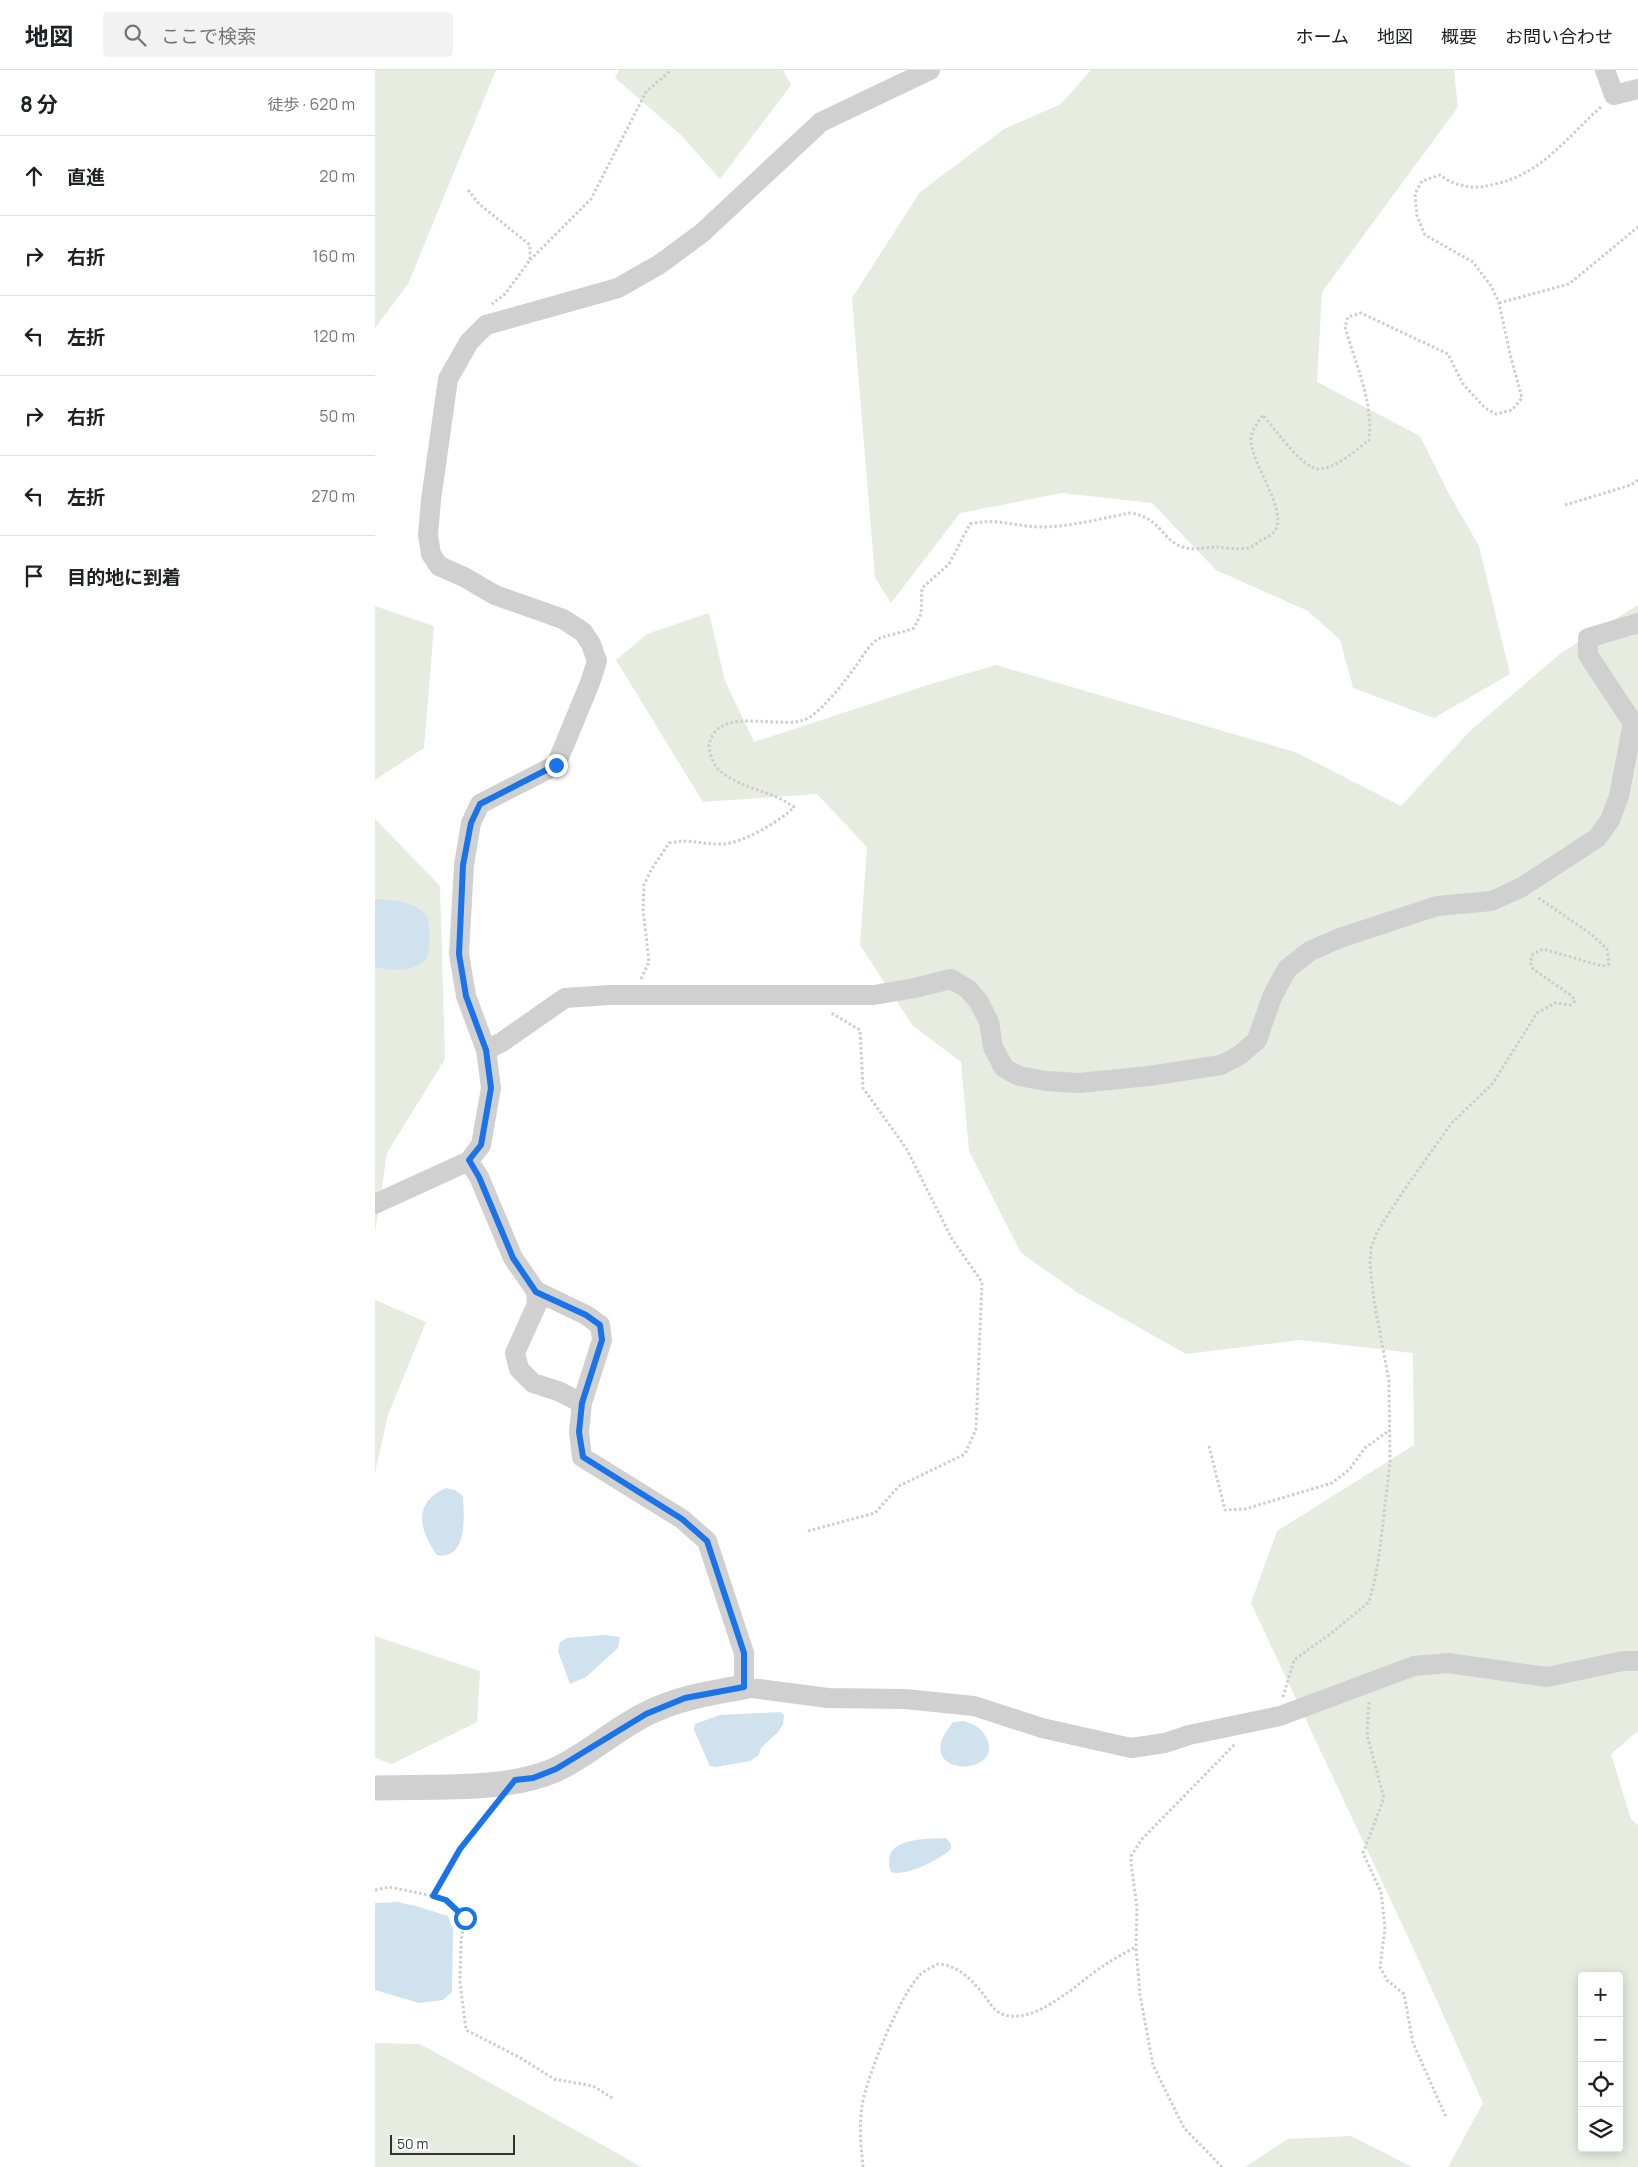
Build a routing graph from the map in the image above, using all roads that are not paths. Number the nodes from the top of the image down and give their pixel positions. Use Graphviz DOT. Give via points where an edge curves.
graph roads {
  1 [pos="930,70"];
  2 [pos="1605,70"];
  3 [pos="1638,89"];
  4 [pos="1638,623"];
  5 [pos="486,1050"];
  6 [pos="469,1160"];
  7 [pos="375,1204"];
  8 [pos="536,1292"];
  9 [pos="582,1403"];
  10 [pos="1638,1661"];
  11 [pos="744,1687"];
  12 [pos="375,1788"];
  1 -- 5 [label="street" via="821,122 702,233 643,274 618,288 486,324 469,342 448,379 431,500 428,534 431,554 439,566 495,594 563,619 583,632 597,661 556,765 480,804 471,823 463,865 459,954 466,996"];
  2 -- 3 [label="street" via="1614,95"];
  4 -- 5 [label="street" via="1588,638 1588,655 1633,723 1619,796 1597,838 1522,887 1493,901 1437,906 1309,951 1287,969 1272,997 1257,1040 1240,1055 1221,1065 1079,1083 1019,1076 1004,1068 993,1047 989,1022 979,1002 968,989 951,979 874,995 565,998"];
  5 -- 6 [label="street" via="491,1088 481,1145"];
  6 -- 7 [label="street"];
  6 -- 8 [label="street" via="513,1258"];
  8 -- 9 [label="street" via="600,1325 602,1340"];
  8 -- 9 [label="street" via="537,1304 515,1353 519,1369 533,1383"];
  9 -- 11 [label="street" via="579,1432 583,1457 682,1519 707,1541 744,1653"];
  10 -- 11 [label="street" via="1623,1661 1547,1677 1448,1663 1414,1666 1280,1716 1131,1748 1042,1728 974,1706 905,1699 828,1698"];
  11 -- 12 [label="street" via="685,1698 646,1714 556,1769 533,1778 484,1785"];
}
